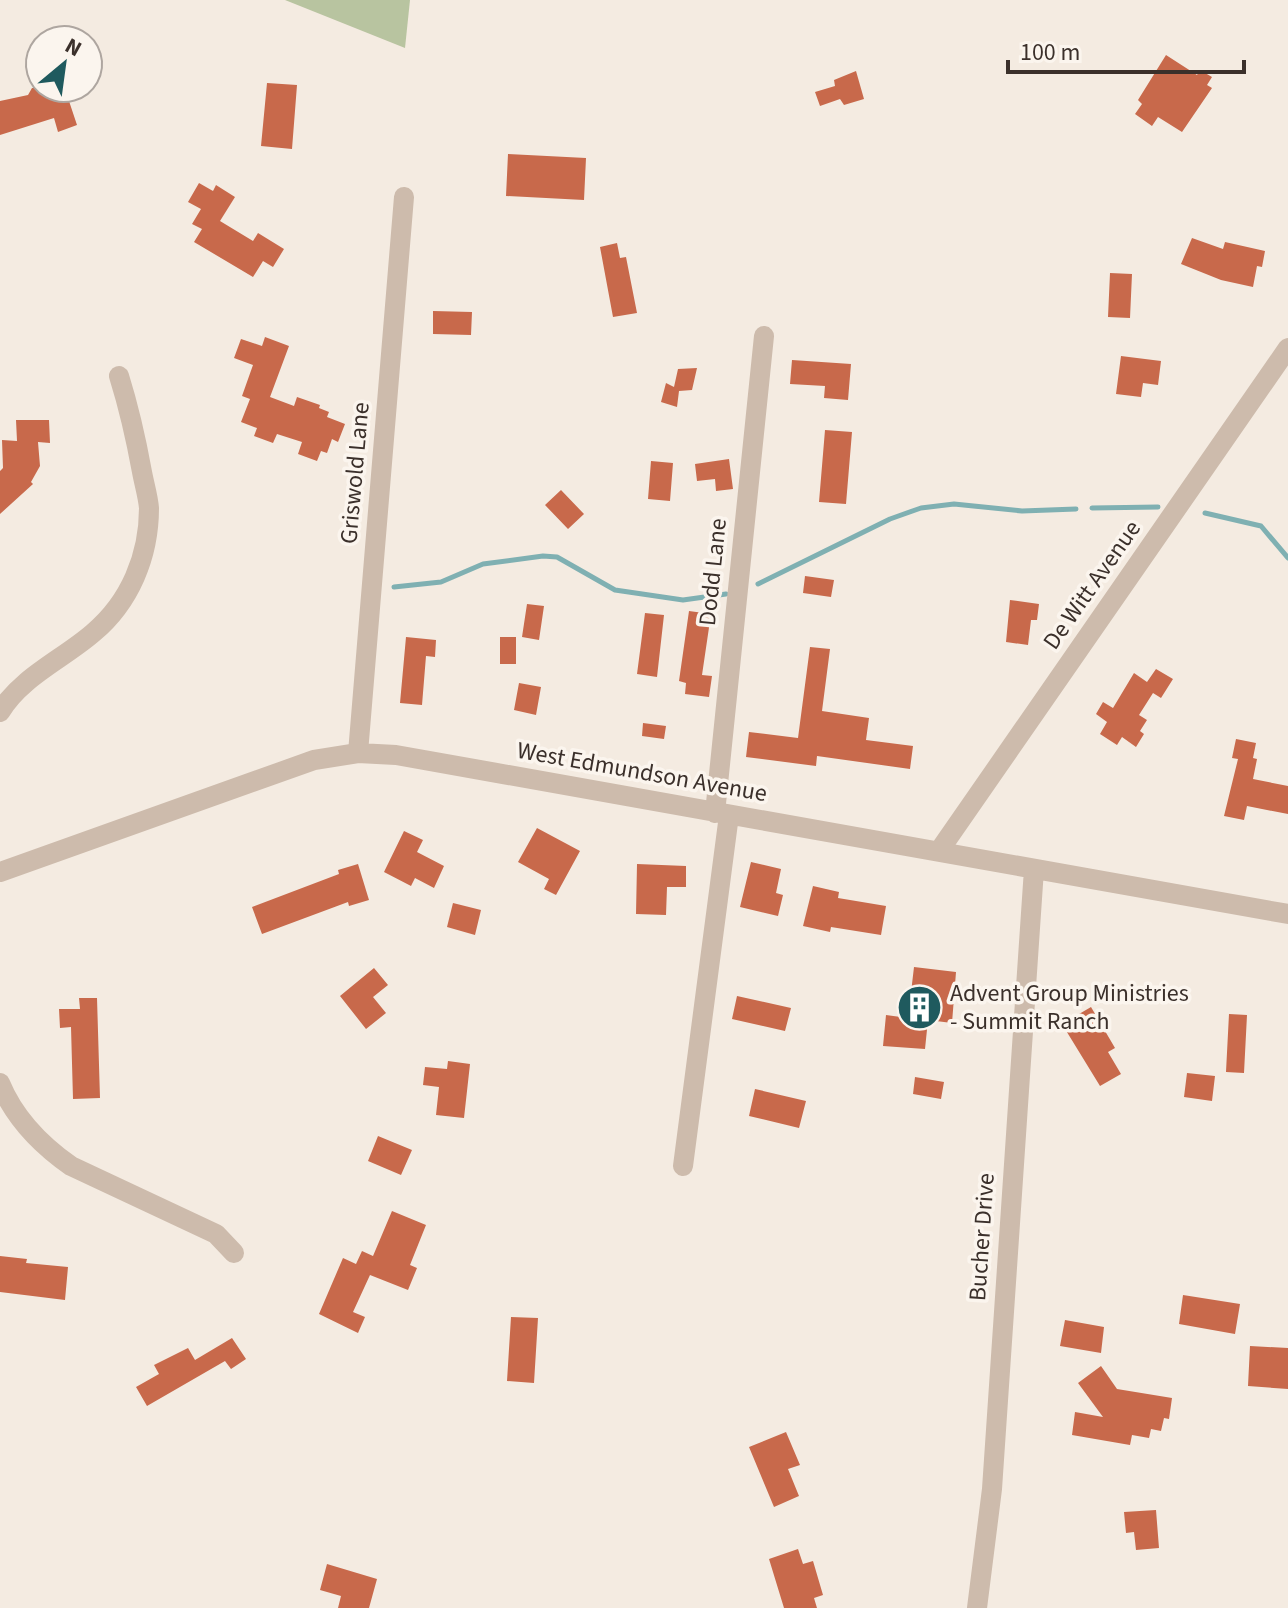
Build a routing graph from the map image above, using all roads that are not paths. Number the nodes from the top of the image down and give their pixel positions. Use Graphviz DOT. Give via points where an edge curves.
graph roads {
  1 [pos="404,197"];
  2 [pos="764,336"];
  3 [pos="1288,348"];
  4 [pos="119,376"];
  5 [pos="0,712"];
  6 [pos="358,753"];
  7 [pos="722,814"];
  8 [pos="939,851"];
  9 [pos="1034,869"];
  10 [pos="0,872"];
  11 [pos="1288,914"];
  12 [pos="0,1083"];
  13 [pos="683,1166"];
  14 [pos="234,1253"];
  15 [pos="977,1608"];
  1 -- 6 [label="street, Griswold Lane"];
  2 -- 7 [label="street, Dodd Lane"];
  3 -- 8 [label="street, De Witt Avenue"];
  4 -- 5 [label="street" via="149,507 138,572 124,600 95,632 31,679"];
  6 -- 7 [label="street, West Edmundson Avenue" via="396,755"];
  6 -- 10 [label="street, West Edmundson Avenue" via="314,760"];
  7 -- 8 [label="street, West Edmundson Avenue"];
  7 -- 13 [label="street, Dodd Lane"];
  8 -- 9 [label="street, West Edmundson Avenue"];
  9 -- 11 [label="street, West Edmundson Avenue"];
  9 -- 15 [label="street, Bucher Drive" via="992,1489"];
  12 -- 14 [label="street" via="26,1127 52,1153 216,1234"];
}
